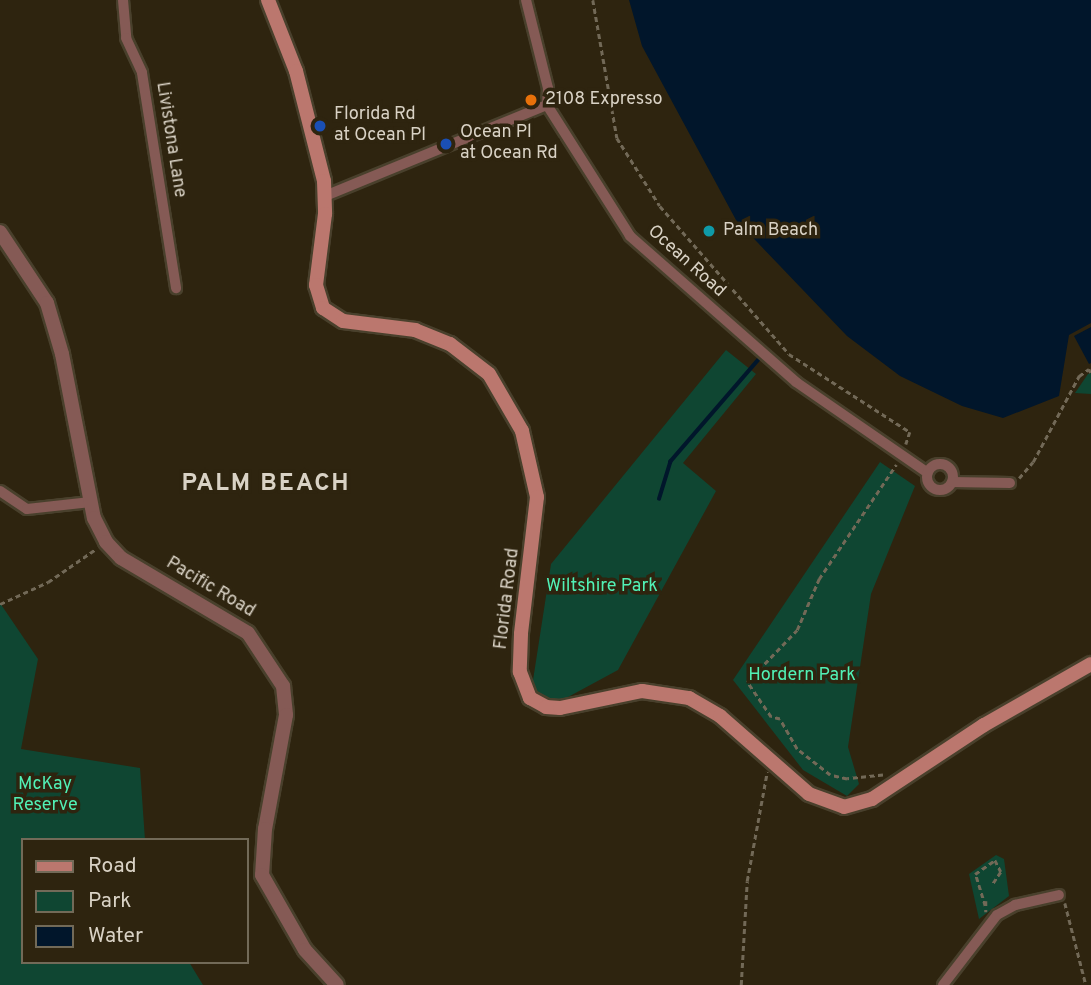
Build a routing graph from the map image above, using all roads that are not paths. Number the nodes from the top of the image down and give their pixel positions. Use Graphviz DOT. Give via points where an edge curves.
graph roads {
  1 [pos="123,0"];
  2 [pos="268,0"];
  3 [pos="526,0"];
  4 [pos="547,105"];
  5 [pos="325,196"];
  6 [pos="0,232"];
  7 [pos="176,288"];
  8 [pos="928,473"];
  9 [pos="952,482"];
  10 [pos="1010,483"];
  11 [pos="0,491"];
  12 [pos="91,502"];
  13 [pos="1091,664"];
  14 [pos="1059,895"];
  15 [pos="337,985"];
  16 [pos="943,985"];
  1 -- 7 [label="street, Livistona Lane" via="125,38 142,74"];
  2 -- 5 [label="main road, Florida Road" via="296,71"];
  3 -- 4 [label="street, Ocean Road" via="548,88"];
  4 -- 5 [label="street"];
  4 -- 8 [label="street, Ocean Road" via="640,248 787,374"];
  5 -- 13 [label="main road, Florida Road" via="316,285 323,308 343,321 415,330 450,344 489,374 523,432 537,497 520,646 520,671 530,698 545,707 561,708 642,691 689,698 720,716 822,802 844,807 858,805"];
  6 -- 12 [label="street, Pacific Road" via="47,303 62,354"];
  8 -- 9 [label="street" via="936,489 946,489"];
  8 -- 9 [label="street" via="945,465 952,472"];
  9 -- 10 [label="street"];
  11 -- 12 [label="street" via="27,509"];
  12 -- 15 [label="street, Pacific Road" via="106,542 121,558 248,633 283,686 286,715 265,829 262,875 305,950"];
  14 -- 16 [label="street" via="1015,905 998,915"];
}
